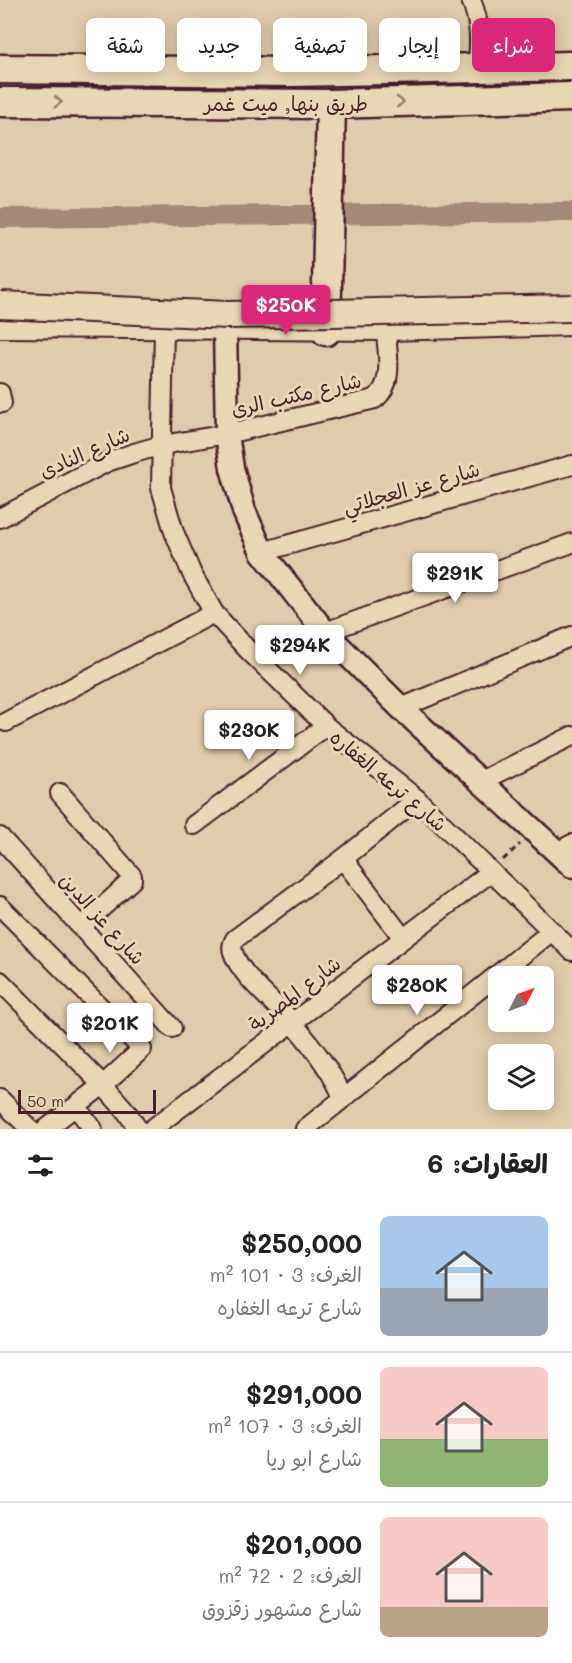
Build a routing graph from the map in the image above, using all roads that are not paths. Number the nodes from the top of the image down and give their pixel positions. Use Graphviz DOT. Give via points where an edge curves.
graph roads {
  1 [pos="471,0"];
  2 [pos="477,18"];
  3 [pos="572,66"];
  4 [pos="555,67"];
  5 [pos="0,69"];
  6 [pos="472,70"];
  7 [pos="572,97"];
  8 [pos="0,102"];
  9 [pos="331,104"];
  10 [pos="0,304"];
  11 [pos="572,308"];
  12 [pos="572,327"];
  13 [pos="0,328"];
  14 [pos="164,328"];
  15 [pos="225,329"];
  16 [pos="326,331"];
  17 [pos="386,331"];
  18 [pos="227,434"];
  19 [pos="162,445"];
  20 [pos="572,465"];
  21 [pos="0,518"];
  22 [pos="572,543"];
  23 [pos="262,552"];
  24 [pos="214,613"];
  25 [pos="326,632"];
  26 [pos="572,636"];
  27 [pos="401,708"];
  28 [pos="6,722"];
  29 [pos="326,726"];
  30 [pos="572,736"];
  31 [pos="479,782"];
  32 [pos="60,793"];
  33 [pos="417,799"];
  34 [pos="194,825"];
  35 [pos="0,837"];
  36 [pos="567,854"];
  37 [pos="343,860"];
  38 [pos="491,872"];
  39 [pos="0,906"];
  40 [pos="81,927"];
  41 [pos="552,932"];
  42 [pos="403,938"];
  43 [pos="572,951"];
  44 [pos="0,981"];
  45 [pos="292,1022"];
  46 [pos="172,1028"];
  47 [pos="103,1085"];
  48 [pos="343,1098"];
  49 [pos="0,1099"];
  50 [pos="76,1107"];
  51 [pos="30,1129"];
  52 [pos="46,1129"];
  53 [pos="93,1129"];
  54 [pos="138,1129"];
  55 [pos="152,1129"];
  56 [pos="305,1129"];
  1 -- 2 [label="street"];
  3 -- 4 [label="highway, طريق بنها, ميت غمر"];
  5 -- 6 [label="highway, طريق بنها, ميت غمر"];
  9 -- 7 [label="highway, طريق بنها, ميت غمر, one-way"];
  8 -- 9 [label="highway, طريق بنها, ميت غمر, one-way"];
  9 -- 16 [label="highway"];
  10 -- 11 [label="main road, bridge" via="229,315"];
  12 -- 17 [label="street"];
  13 -- 14 [label="street"];
  14 -- 15 [label="street"];
  14 -- 19 [label="street, شارع ترعه الغفاره"];
  15 -- 16 [label="street"];
  15 -- 18 [label="street"];
  16 -- 17 [label="street"];
  17 -- 18 [label="street, شارع مكتب الرى" via="388,378 375,399"];
  18 -- 19 [label="street, شارع النادى"];
  18 -- 23 [label="street" via="244,511"];
  19 -- 21 [label="street, شارع النادى" via="107,462"];
  19 -- 24 [label="street, شارع ترعه الغفاره" via="161,488 174,532"];
  20 -- 23 [label="street, شارع عز العجلاتي"];
  22 -- 25 [label="street"];
  23 -- 25 [label="street"];
  24 -- 28 [label="street"];
  24 -- 29 [label="street, شارع ترعه الغفاره"];
  25 -- 27 [label="street"];
  26 -- 27 [label="street"];
  27 -- 31 [label="street"];
  29 -- 33 [label="street, شارع ترعه الغفاره"];
  29 -- 34 [label="street"];
  30 -- 31 [label="street"];
  31 -- 36 [label="street"];
  32 -- 40 [label="street" via="132,876"];
  33 -- 37 [label="street"];
  33 -- 38 [label="street, شارع ترعه الغفاره"];
  35 -- 40 [label="street, شارع عز الدين"];
  37 -- 42 [label="street"];
  37 -- 45 [label="street" via="232,945 246,973"];
  38 -- 41 [label="street, شارع ترعه الغفاره"];
  38 -- 42 [label="street, شارع المصرية"];
  39 -- 47 [label="street" via="142,1049"];
  40 -- 46 [label="street, شارع عز الدين"];
  41 -- 43 [label="street, شارع ترعه الغفاره"];
  41 -- 48 [label="street"];
  42 -- 45 [label="street, شارع المصرية"];
  44 -- 47 [label="street"];
  45 -- 48 [label="street" via="337,1082"];
  45 -- 55 [label="street, شارع المصرية"];
  47 -- 50 [label="street"];
  47 -- 54 [label="street"];
  48 -- 56 [label="street"];
  49 -- 51 [label="street"];
  50 -- 52 [label="street"];
  50 -- 53 [label="street"];
}
